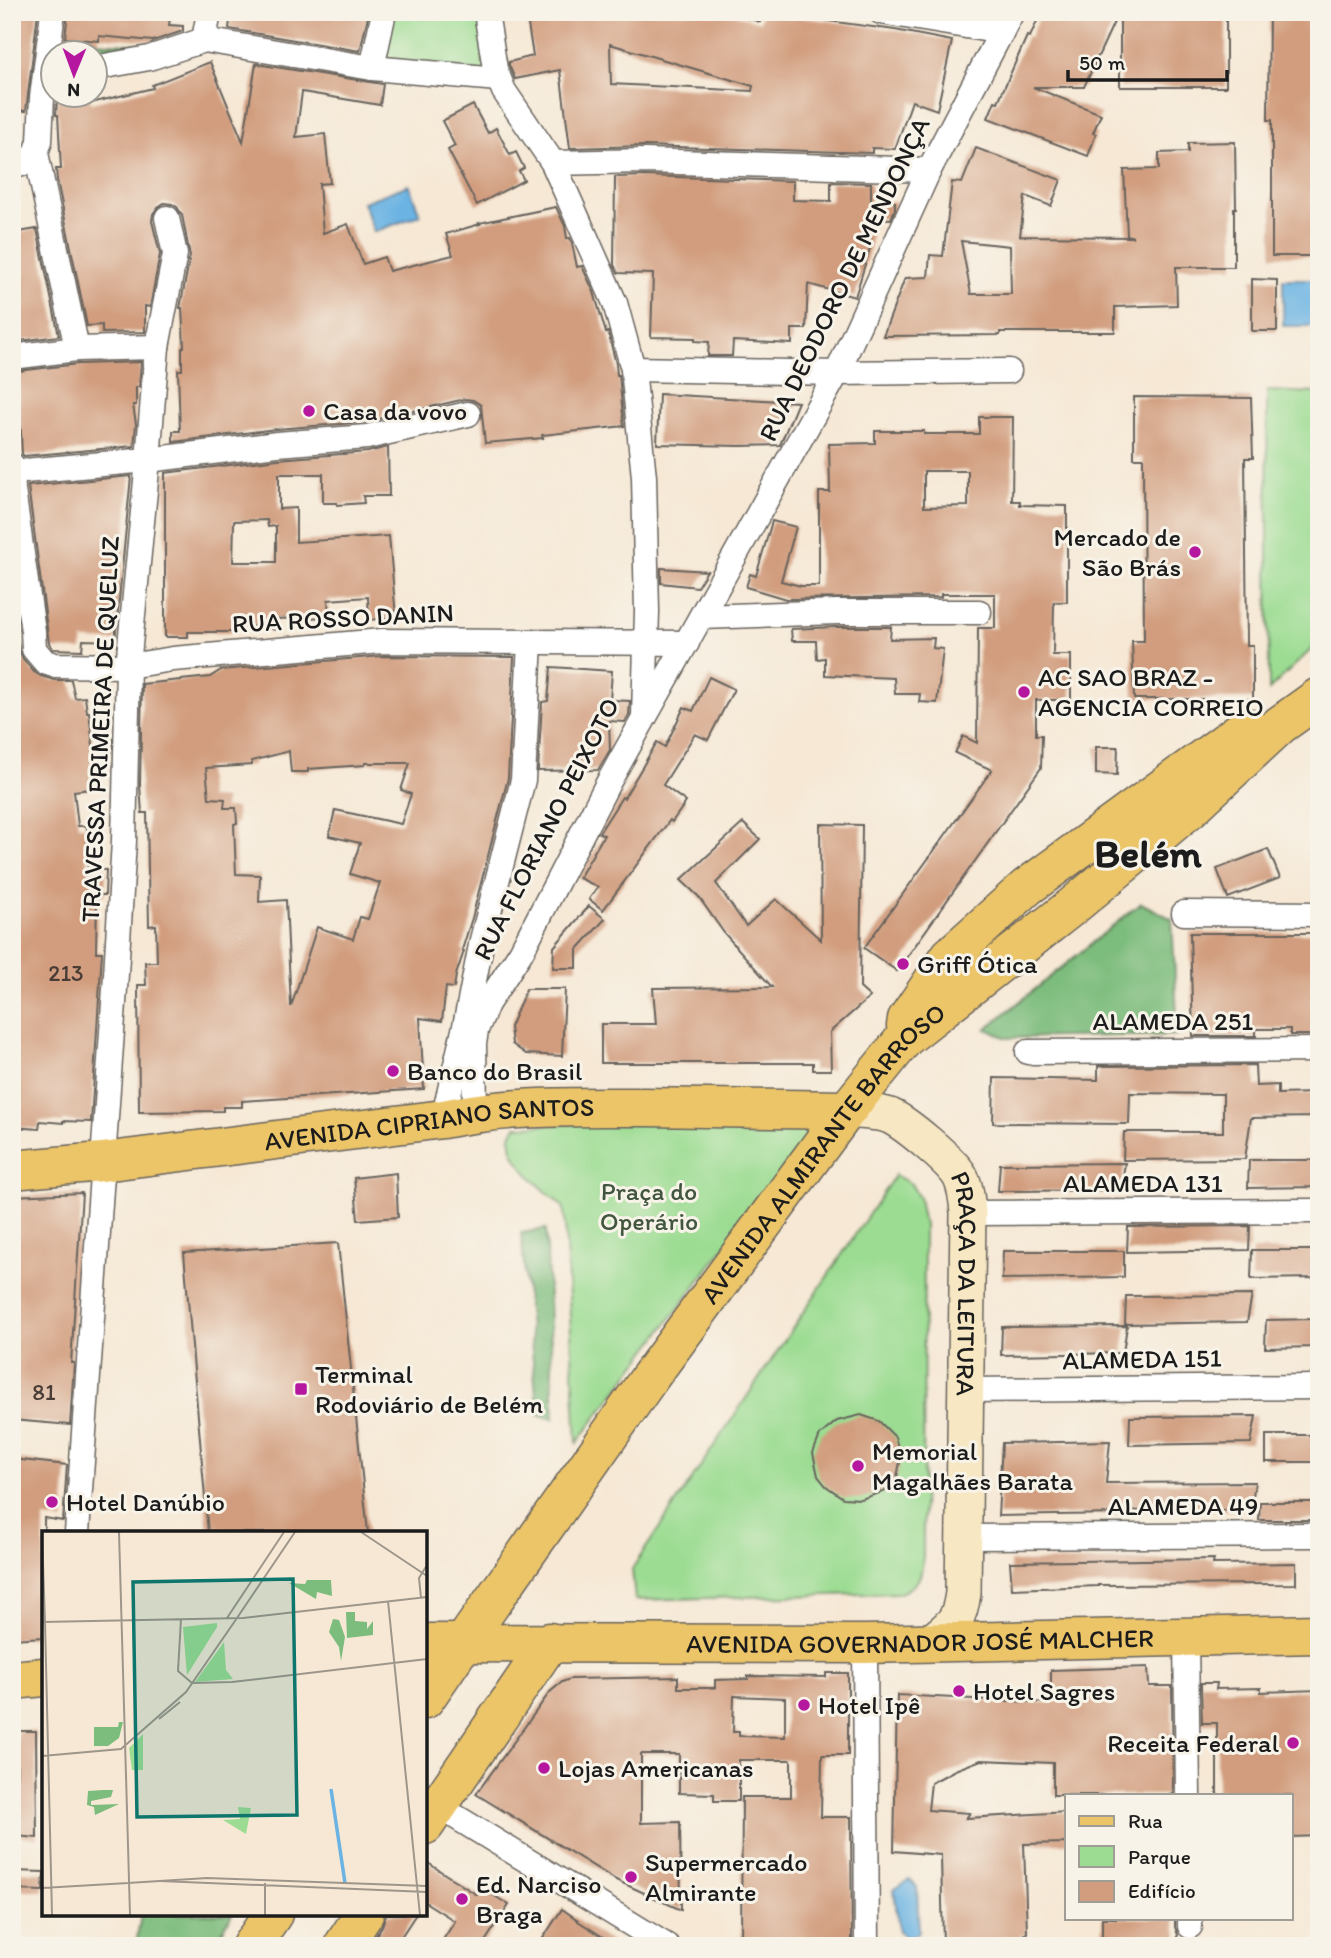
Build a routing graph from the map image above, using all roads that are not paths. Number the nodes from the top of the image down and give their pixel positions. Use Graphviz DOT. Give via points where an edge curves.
graph roads {
  1 [pos="53,12"];
  2 [pos="209,12"];
  3 [pos="384,12"];
  4 [pos="486,12"];
  5 [pos="881,12"];
  6 [pos="1007,22"];
  7 [pos="51,38"];
  8 [pos="204,40"];
  9 [pos="108,65"];
  10 [pos="372,68"];
  11 [pos="498,79"];
  12 [pos="42,108"];
  13 [pos="22,162"];
  14 [pos="552,163"];
  15 [pos="929,170"];
  16 [pos="167,218"];
  17 [pos="157,347"];
  18 [pos="77,349"];
  19 [pos="12,357"];
  20 [pos="633,369"];
  21 [pos="1009,371"];
  22 [pos="837,373"];
  23 [pos="468,414"];
  24 [pos="148,460"];
  25 [pos="12,465"];
  26 [pos="13,472"];
  27 [pos="979,612"];
  28 [pos="702,617"];
  29 [pos="530,642"];
  30 [pos="647,642"];
  31 [pos="687,643"];
  32 [pos="128,666"];
  33 [pos="1319,697"];
  34 [pos="644,716"];
  35 [pos="1184,913"];
  36 [pos="1319,914"];
  37 [pos="482,940"];
  38 [pos="521,951"];
  39 [pos="1319,1050"];
  40 [pos="1028,1052"];
  41 [pos="847,1110"];
  42 [pos="459,1116"];
  43 [pos="102,1162"];
  44 [pos="12,1170"];
  45 [pos="1319,1211"];
  46 [pos="968,1213"];
  47 [pos="1319,1387"];
  48 [pos="965,1390"];
  49 [pos="76,1531"];
  50 [pos="1319,1535"];
  51 [pos="963,1537"];
  52 [pos="1319,1634"];
  53 [pos="1186,1637"];
  54 [pos="464,1642"];
  55 [pos="536,1642"];
  56 [pos="931,1642"];
  57 [pos="427,1643"];
  58 [pos="865,1644"];
  59 [pos="42,1676"];
  60 [pos="12,1680"];
  61 [pos="427,1696"];
  62 [pos="1188,1794"];
  63 [pos="432,1815"];
  64 [pos="272,1916"];
  65 [pos="363,1916"];
  66 [pos="251,1946"];
  67 [pos="343,1946"];
  68 [pos="667,1946"];
  69 [pos="867,1946"];
  1 -- 7 [label="street"];
  2 -- 8 [label="street"];
  3 -- 10 [label="street"];
  4 -- 11 [label="street, RUA FLORIANO PEIXOTO"];
  5 -- 6 [label="street"];
  6 -- 15 [label="street, RUA DEODORO DE MENDONÇA"];
  8 -- 9 [label="street"];
  8 -- 10 [label="street"];
  10 -- 11 [label="street"];
  11 -- 14 [label="street, RUA FLORIANO PEIXOTO"];
  12 -- 13 [label="street" via="40,141"];
  13 -- 18 [label="street"];
  14 -- 15 [label="street"];
  14 -- 20 [label="street, RUA FLORIANO PEIXOTO" via="615,303"];
  15 -- 22 [label="street, RUA DEODORO DE MENDONÇA"];
  16 -- 17 [label="street, TRAVESSA PRIMEIRA DE QUELUZ" via="175,254"];
  17 -- 18 [label="street"];
  17 -- 24 [label="street, TRAVESSA PRIMEIRA DE QUELUZ"];
  18 -- 19 [label="street"];
  20 -- 22 [label="street"];
  20 -- 30 [label="street, RUA FLORIANO PEIXOTO" via="643,477"];
  21 -- 22 [label="street"];
  22 -- 28 [label="street, RUA DEODORO DE MENDONÇA"];
  23 -- 24 [label="street" via="367,437"];
  24 -- 26 [label="street"];
  24 -- 32 [label="street, TRAVESSA PRIMEIRA DE QUELUZ"];
  25 -- 26 [label="street"];
  26 -- 32 [label="street, RUA ROSSO DANIN" via="34,649 45,662 55,665"];
  27 -- 28 [label="street"];
  28 -- 31 [label="street, RUA DEODORO DE MENDONÇA"];
  29 -- 30 [label="street, RUA ROSSO DANIN"];
  29 -- 32 [label="street, RUA ROSSO DANIN" via="382,641"];
  29 -- 37 [label="street" via="523,780"];
  30 -- 31 [label="street, RUA ROSSO DANIN"];
  30 -- 34 [label="street, RUA FLORIANO PEIXOTO"];
  31 -- 34 [label="street, RUA DEODORO DE MENDONÇA"];
  32 -- 43 [label="street, TRAVESSA PRIMEIRA DE QUELUZ" via="124,841"];
  33 -- 41 [label="main road, AVENIDA ALMIRANTE BARROSO" via="1280,725 1191,808 1074,905 905,1038"];
  34 -- 38 [label="street, RUA FLORIANO PEIXOTO"];
  35 -- 36 [label="street"];
  37 -- 38 [label="street"];
  37 -- 42 [label="street" via="464,1026"];
  38 -- 42 [label="street, RUA FLORIANO PEIXOTO" via="476,1030 474,1062"];
  39 -- 40 [label="street, ALAMEDA 251"];
  41 -- 42 [label="main road, AVENIDA CIPRIANO SANTOS" via="577,1107"];
  41 -- 46 [label="street, PRAÇA DA LEITURA" via="889,1116 922,1138 961,1179"];
  41 -- 54 [label="main road, AVENIDA ALMIRANTE BARROSO" via="650,1377"];
  42 -- 43 [label="main road, AVENIDA CIPRIANO SANTOS"];
  43 -- 44 [label="main road, AVENIDA CIPRIANO SANTOS"];
  43 -- 49 [label="street, TRAVESSA PRIMEIRA DE QUELUZ"];
  45 -- 46 [label="street, ALAMEDA 131"];
  46 -- 48 [label="street, PRAÇA DA LEITURA"];
  47 -- 48 [label="street, ALAMEDA 151"];
  48 -- 51 [label="street, PRAÇA DA LEITURA"];
  50 -- 51 [label="street, ALAMEDA 49"];
  51 -- 56 [label="street, PRAÇA DA LEITURA" via="960,1612"];
  52 -- 53 [label="main road, AVENIDA GOVERNADOR JOSÉ MALCHER"];
  53 -- 56 [label="main road, AVENIDA GOVERNADOR JOSÉ MALCHER"];
  53 -- 62 [label="street"];
  54 -- 55 [label="main road, AVENIDA GOVERNADOR JOSÉ MALCHER"];
  54 -- 57 [label="main road, AVENIDA GOVERNADOR JOSÉ MALCHER"];
  54 -- 61 [label="main road, AVENIDA ALMIRANTE BARROSO"];
  55 -- 58 [label="main road, AVENIDA GOVERNADOR JOSÉ MALCHER"];
  55 -- 63 [label="main road"];
  56 -- 58 [label="main road, AVENIDA GOVERNADOR JOSÉ MALCHER"];
  58 -- 69 [label="street"];
  59 -- 60 [label="main road"];
  63 -- 68 [label="street"];
  64 -- 66 [label="main road"];
  65 -- 67 [label="main road"];
}
